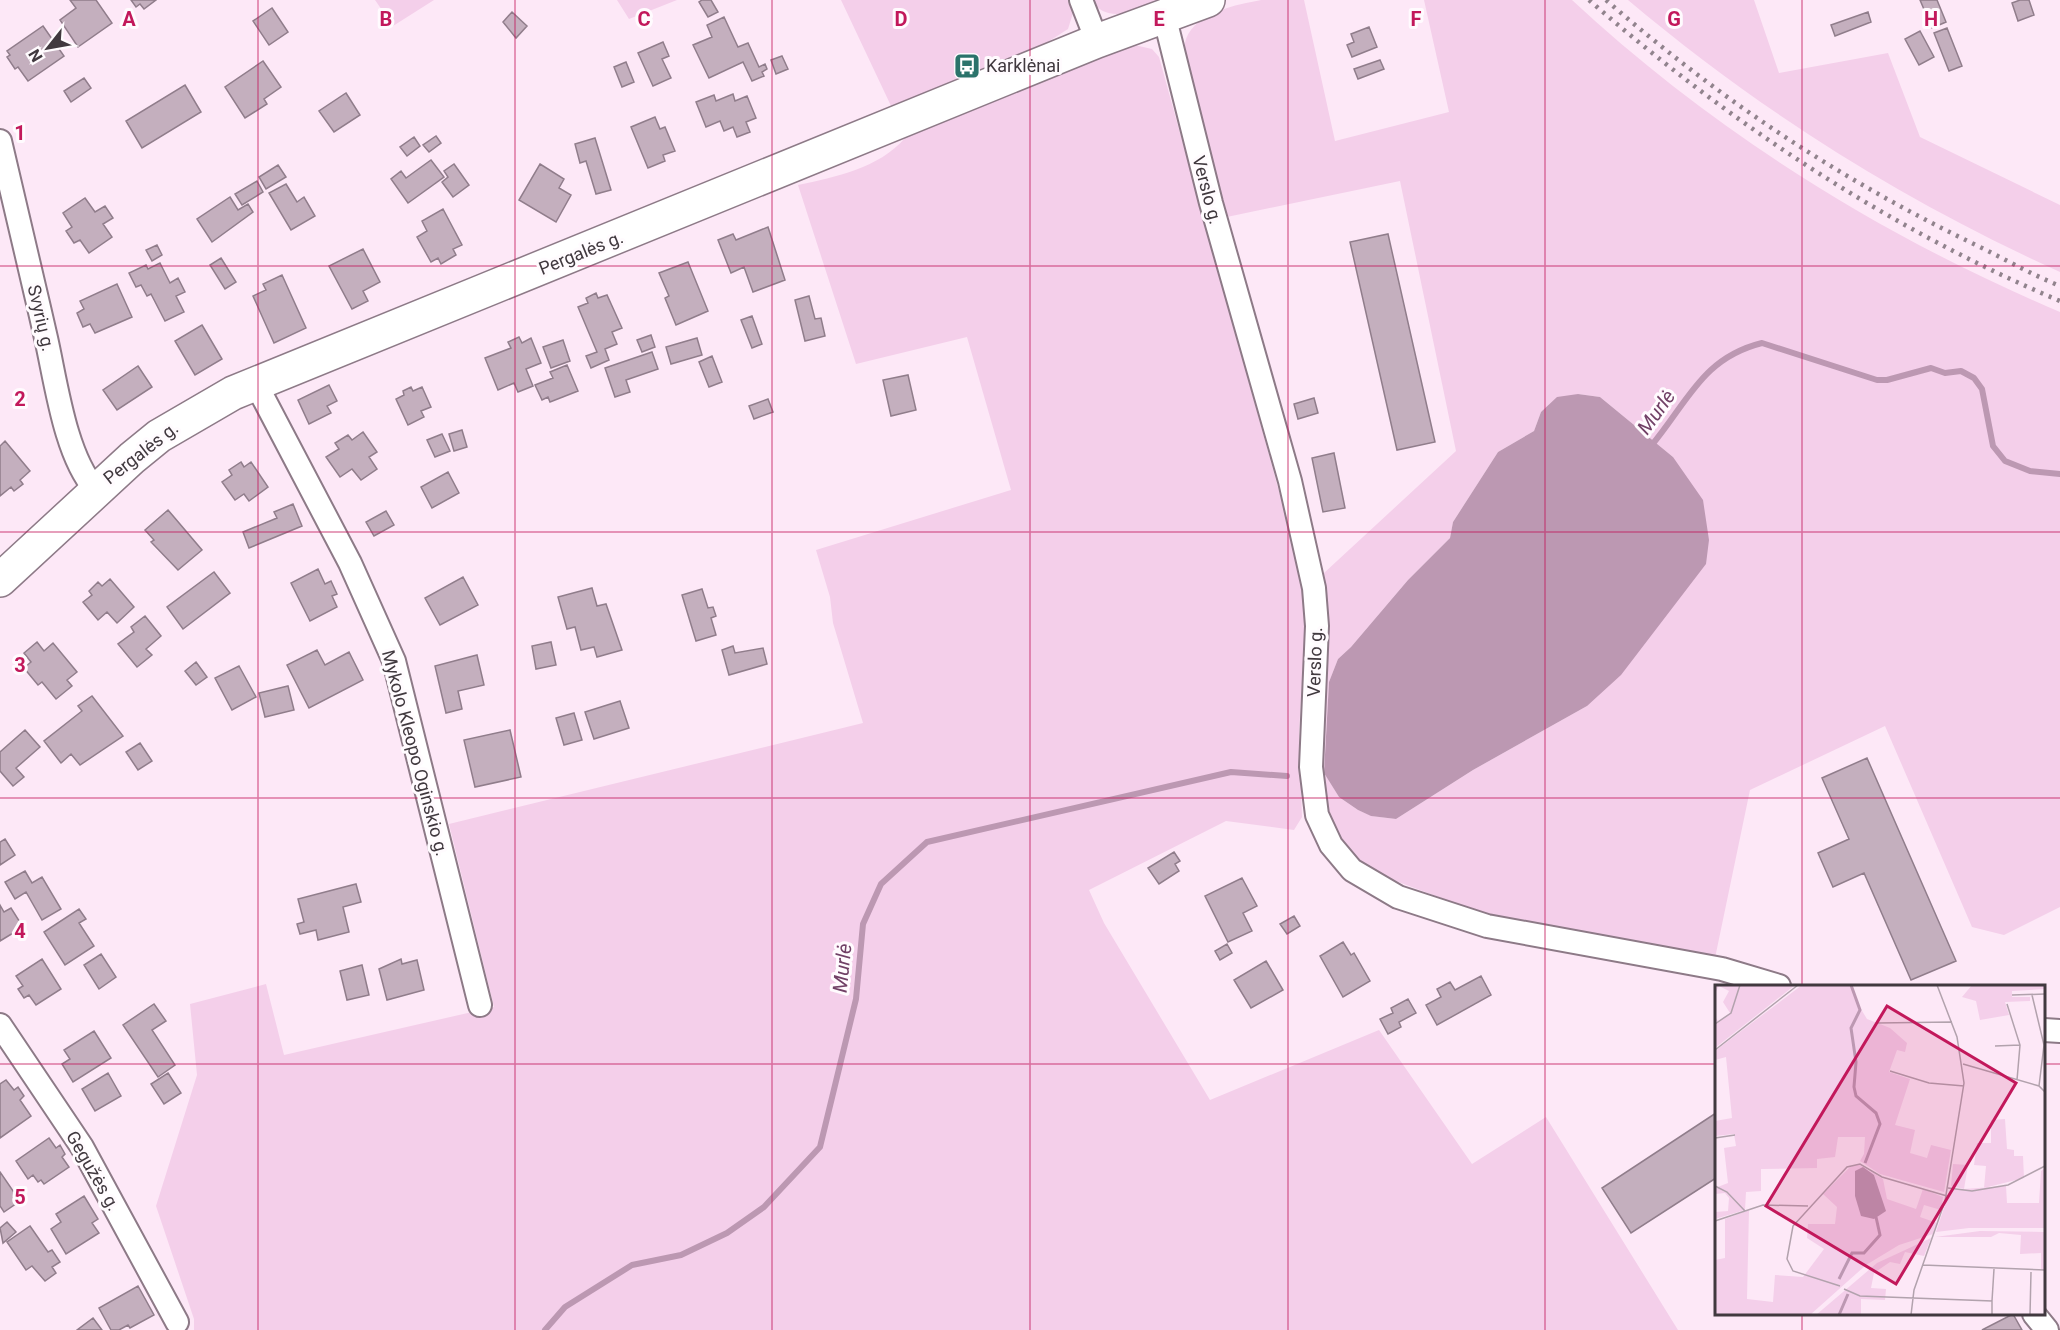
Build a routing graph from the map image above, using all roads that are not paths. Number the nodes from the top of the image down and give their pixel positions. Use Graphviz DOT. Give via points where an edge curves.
graph roads {
  1 [pos="1081,0"];
  2 [pos="1208,0"];
  3 [pos="1164,15"];
  4 [pos="1097,40"];
  5 [pos="0,141"];
  6 [pos="256,384"];
  7 [pos="96,489"];
  8 [pos="0,580"];
  9 [pos="1773,985"];
  10 [pos="480,1005"];
  11 [pos="0,1025"];
  12 [pos="2045,1030"];
  13 [pos="2060,1031"];
  14 [pos="2035,1315"];
  15 [pos="177,1322"];
  16 [pos="2047,1330"];
  1 -- 4 [label="street"];
  2 -- 3 [label="main road, Pergalės g."];
  3 -- 4 [label="main road, Pergalės g."];
  3 -- 9 [label="street, Verslo g." via="1210,203 1290,481 1314,588 1317,626 1311,767 1317,815 1331,845 1352,870 1390,893 1487,926 1722,969"];
  4 -- 6 [label="main road, Pergalės g."];
  5 -- 7 [label="street, Svyrių g." via="64,413 87,480"];
  6 -- 7 [label="main road, Pergalės g." via="159,436"];
  6 -- 10 [label="street, Mykolo Kleopo Oginskio g." via="350,563 394,661"];
  7 -- 8 [label="main road, Pergalės g."];
  11 -- 15 [label="street, Gegužės g." via="82,1148"];
  12 -- 13 [label="street"];
  14 -- 16 [label="street"];
}
